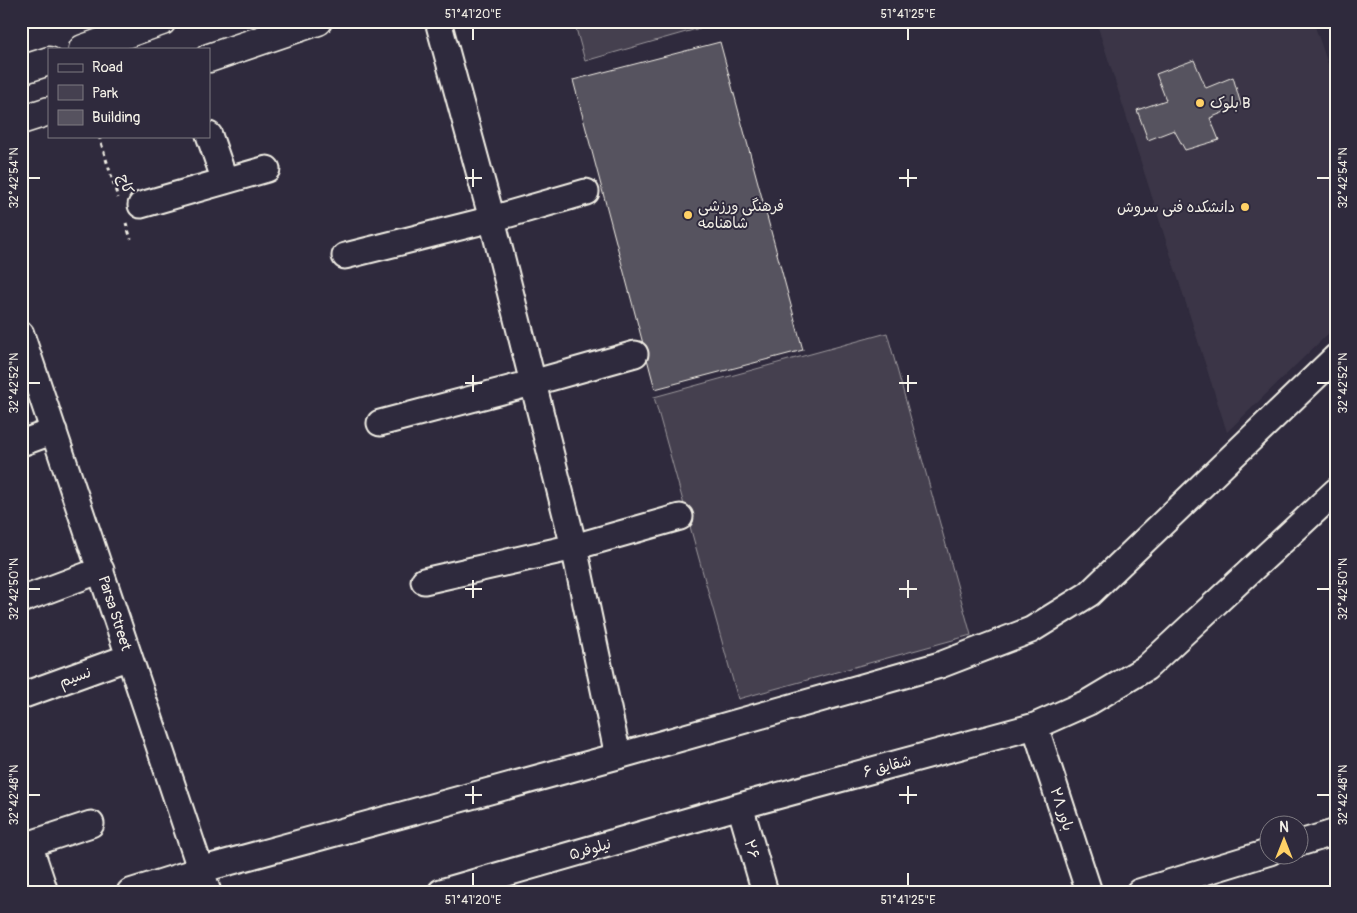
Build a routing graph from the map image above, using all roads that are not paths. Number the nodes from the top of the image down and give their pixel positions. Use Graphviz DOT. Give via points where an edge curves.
graph roads {
  1 [pos="318,21"];
  2 [pos="438,21"];
  3 [pos="151,23"];
  4 [pos="86,48"];
  5 [pos="210,58"];
  6 [pos="48,61"];
  7 [pos="21,70"];
  8 [pos="48,111"];
  9 [pos="21,120"];
  10 [pos="210,138"];
  11 [pos="267,169"];
  12 [pos="225,181"];
  13 [pos="586,192"];
  14 [pos="129,209"];
  15 [pos="492,219"];
  16 [pos="345,256"];
  17 [pos="22,341"];
  18 [pos="635,354"];
  19 [pos="1336,357"];
  20 [pos="532,383"];
  21 [pos="380,422"];
  22 [pos="54,431"];
  23 [pos="21,443"];
  24 [pos="1336,491"];
  25 [pos="680,517"];
  26 [pos="574,547"];
  27 [pos="101,570"];
  28 [pos="424,581"];
  29 [pos="21,600"];
  30 [pos="129,657"];
  31 [pos="21,696"];
  32 [pos="1035,726"];
  33 [pos="618,756"];
  34 [pos="740,806"];
  35 [pos="91,824"];
  36 [pos="1336,832"];
  37 [pos="1310,840"];
  38 [pos="25,845"];
  39 [pos="1260,855"];
  40 [pos="204,881"];
  41 [pos="45,892"];
  42 [pos="130,892"];
  43 [pos="441,892"];
  44 [pos="764,892"];
  45 [pos="1089,892"];
  46 [pos="1139,892"];
  1 -- 5 [label="main road"];
  2 -- 15 [label="street"];
  3 -- 4 [label="main road"];
  6 -- 7 [label="main road"];
  8 -- 9 [label="main road"];
  10 -- 12 [label="street"];
  11 -- 12 [label="street"];
  12 -- 14 [label="street"];
  13 -- 15 [label="street"];
  15 -- 16 [label="street"];
  15 -- 20 [label="street"];
  17 -- 22 [label="street, Parsa Street"];
  18 -- 20 [label="street"];
  19 -- 33 [label="street" via="1089,594 1031,630 940,665"];
  20 -- 21 [label="street"];
  20 -- 26 [label="street"];
  22 -- 23 [label="street"];
  22 -- 27 [label="street, Parsa Street"];
  24 -- 32 [label="street, شقایق ۶" via="1146,668 1089,702"];
  25 -- 26 [label="street"];
  26 -- 28 [label="street"];
  26 -- 33 [label="street"];
  27 -- 29 [label="street"];
  27 -- 30 [label="street, Parsa Street"];
  30 -- 31 [label="street, نسیم"];
  30 -- 40 [label="street, Parsa Street"];
  32 -- 34 [label="street, شقایق ۶"];
  32 -- 45 [label="street, باور ۲۸"];
  33 -- 40 [label="street"];
  34 -- 43 [label="street, نیلوفر۵"];
  34 -- 44 [label="street, ۲۶"];
  35 -- 38 [label="street"];
  36 -- 37 [label="street"];
  38 -- 41 [label="street"];
  39 -- 46 [label="street"];
  40 -- 42 [label="street"];
}
